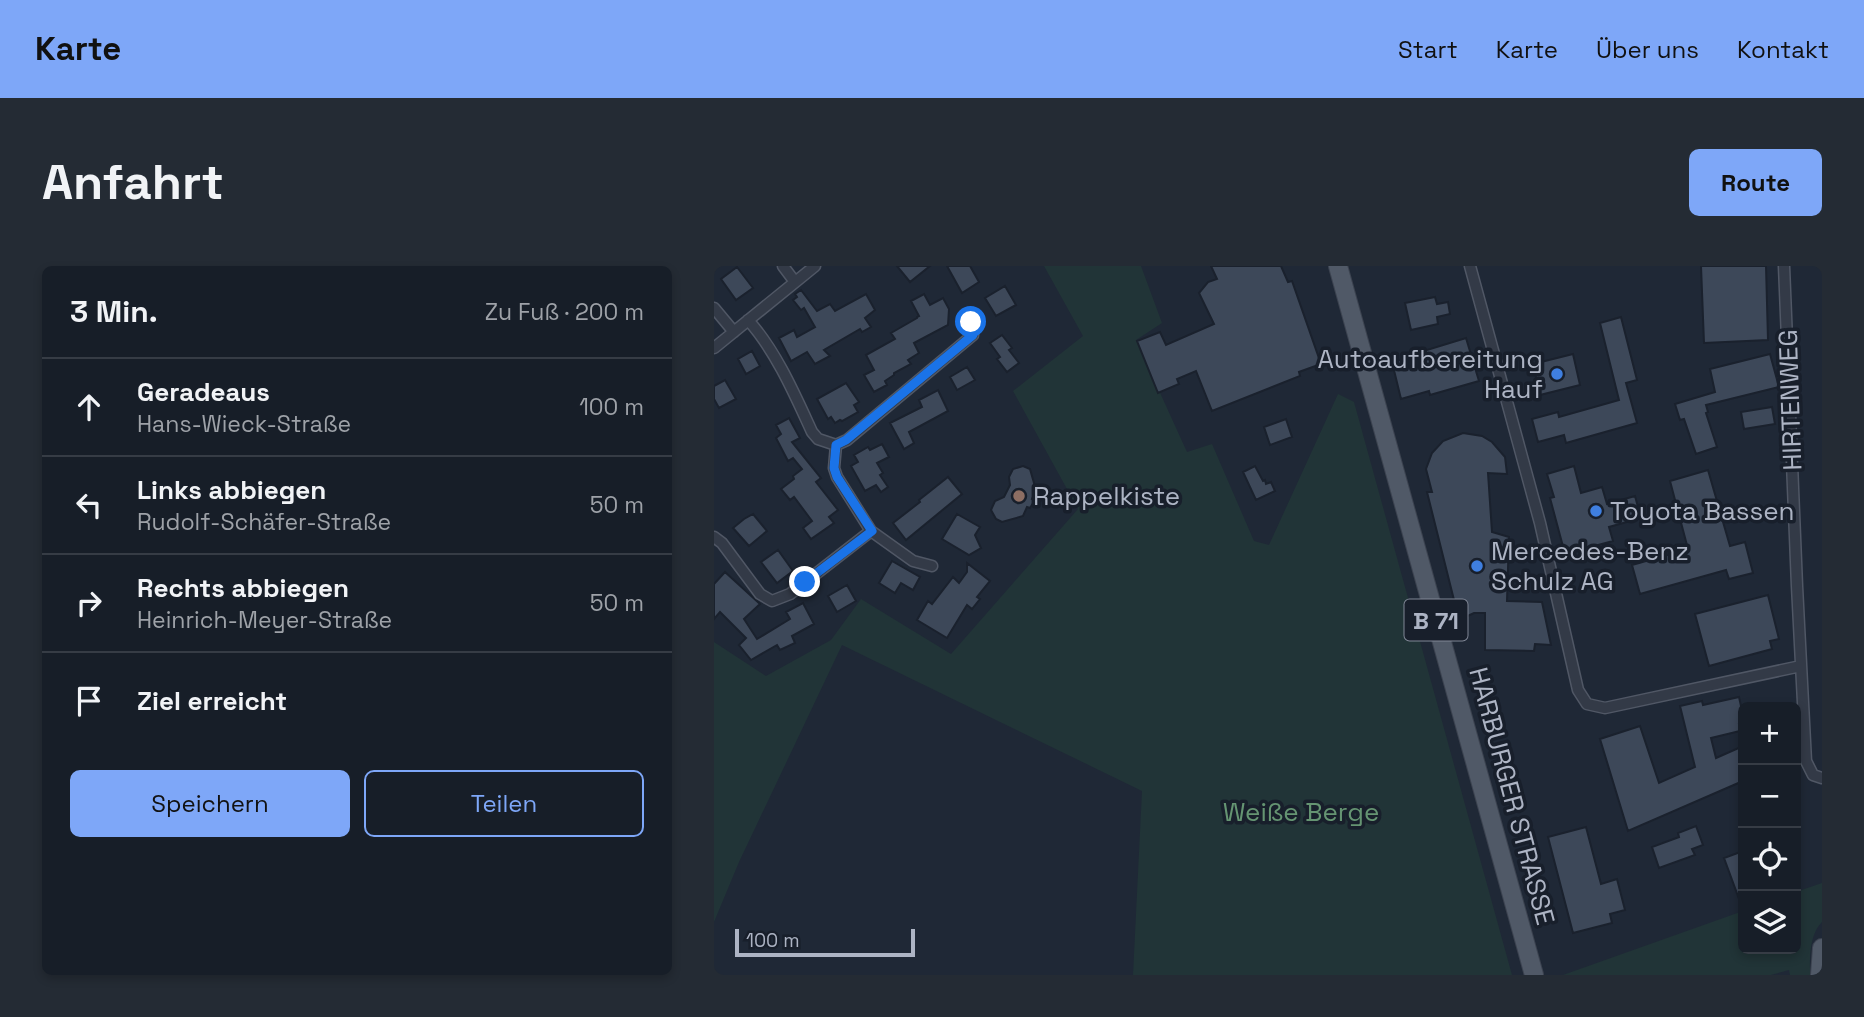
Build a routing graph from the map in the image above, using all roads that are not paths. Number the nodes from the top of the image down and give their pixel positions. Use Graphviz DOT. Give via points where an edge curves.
graph roads {
  1 [pos="783,266"];
  2 [pos="816,266"];
  3 [pos="1339,266"];
  4 [pos="1470,266"];
  5 [pos="1784,266"];
  6 [pos="795,282"];
  7 [pos="714,308"];
  8 [pos="748,320"];
  9 [pos="971,322"];
  10 [pos="734,332"];
  11 [pos="714,348"];
  12 [pos="836,445"];
  13 [pos="872,531"];
  14 [pos="714,537"];
  15 [pos="932,566"];
  16 [pos="1801,666"];
  17 [pos="1822,778"];
  18 [pos="1822,948"];
  19 [pos="1534,975"];
  20 [pos="1820,975"];
  1 -- 6 [label="street"];
  2 -- 6 [label="street"];
  3 -- 19 [label="main road, HARBURGER STRASSE / B 71"];
  4 -- 16 [label="street" via="1540,523 1578,690 1587,704 1605,708"];
  5 -- 16 [label="street, HIRTENWEG"];
  6 -- 8 [label="street"];
  7 -- 10 [label="street"];
  8 -- 10 [label="street"];
  8 -- 12 [label="street" via="784,374 812,432"];
  9 -- 12 [label="street" via="973,335"];
  10 -- 11 [label="street"];
  12 -- 13 [label="street" via="837,477"];
  13 -- 14 [label="street" via="790,594 772,601 760,594"];
  13 -- 15 [label="street" via="913,561"];
  16 -- 17 [label="street, HIRTENWEG" via="1806,761 1813,775"];
  18 -- 20 [label="main road"];
}
